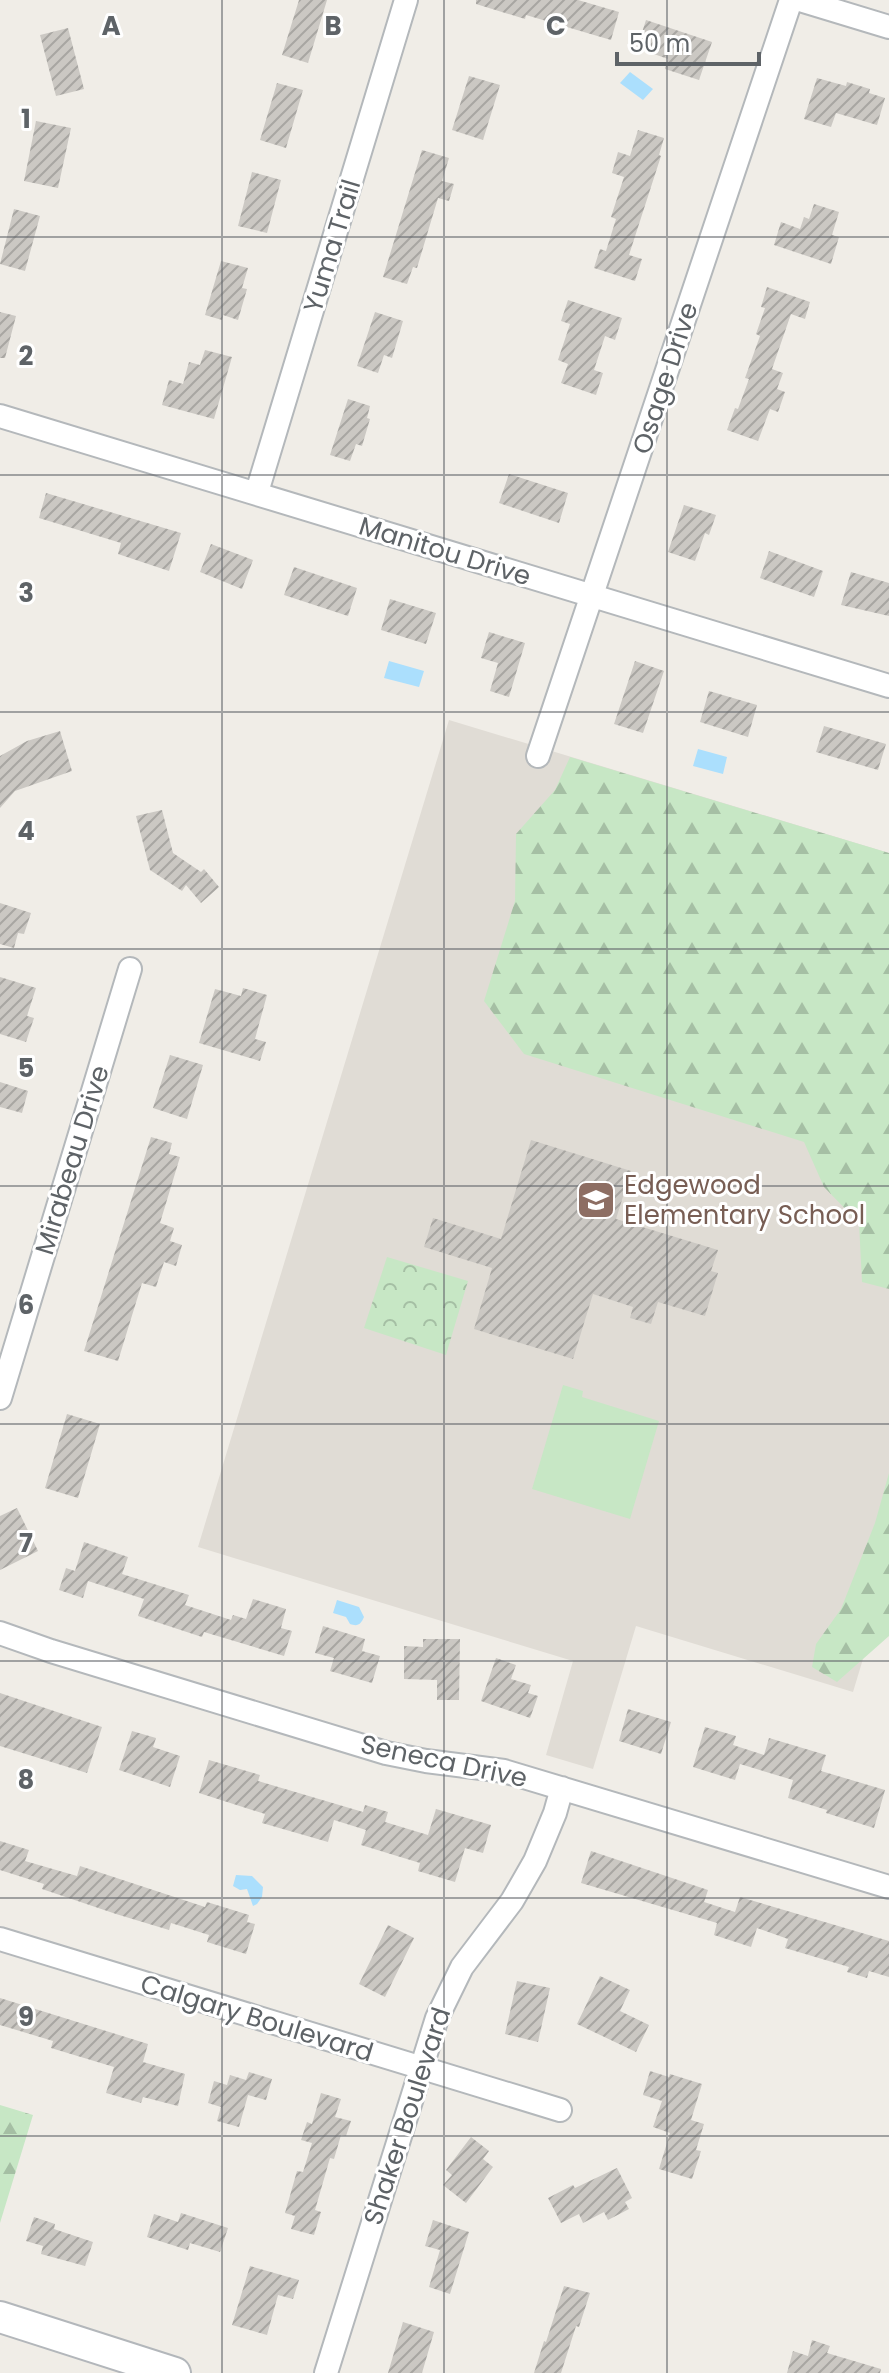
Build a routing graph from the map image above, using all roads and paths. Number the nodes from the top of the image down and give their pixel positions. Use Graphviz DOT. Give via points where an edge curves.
graph roads {
  1 [pos="406,0"];
  2 [pos="791,0"];
  3 [pos="800,0"];
  4 [pos="889,27"];
  5 [pos="0,416"];
  6 [pos="257,492"];
  7 [pos="592,597"];
  8 [pos="889,686"];
  9 [pos="538,756"];
  10 [pos="130,969"];
  11 [pos="7,1353"];
  12 [pos="0,1398"];
  13 [pos="0,1633"];
  14 [pos="562,1788"];
  15 [pos="889,1887"];
  16 [pos="0,1939"];
  17 [pos="419,2067"];
  18 [pos="560,2110"];
  19 [pos="0,2317"];
  20 [pos="175,2373"];
  21 [pos="326,2373"];
  1 -- 6 [label="street, Yuma Trail"];
  2 -- 7 [label="street, Osage Drive"];
  3 -- 4 [label="street"];
  5 -- 6 [label="street, Manitou Drive"];
  6 -- 7 [label="street, Manitou Drive"];
  7 -- 8 [label="street, Manitou Drive"];
  7 -- 9 [label="street, Osage Drive"];
  10 -- 11 [label="street, Mirabeau Drive"];
  11 -- 12 [label="street, Mirabeau Drive"];
  13 -- 14 [label="street, Seneca Drive" via="386,1753 504,1771"];
  14 -- 15 [label="street, Seneca Drive"];
  14 -- 17 [label="street, Shaker Boulevard" via="535,1861 462,1967"];
  16 -- 17 [label="street, Calgary Boulevard"];
  17 -- 18 [label="street, Calgary Boulevard"];
  17 -- 21 [label="street, Shaker Boulevard"];
  19 -- 20 [label="street"];
}
